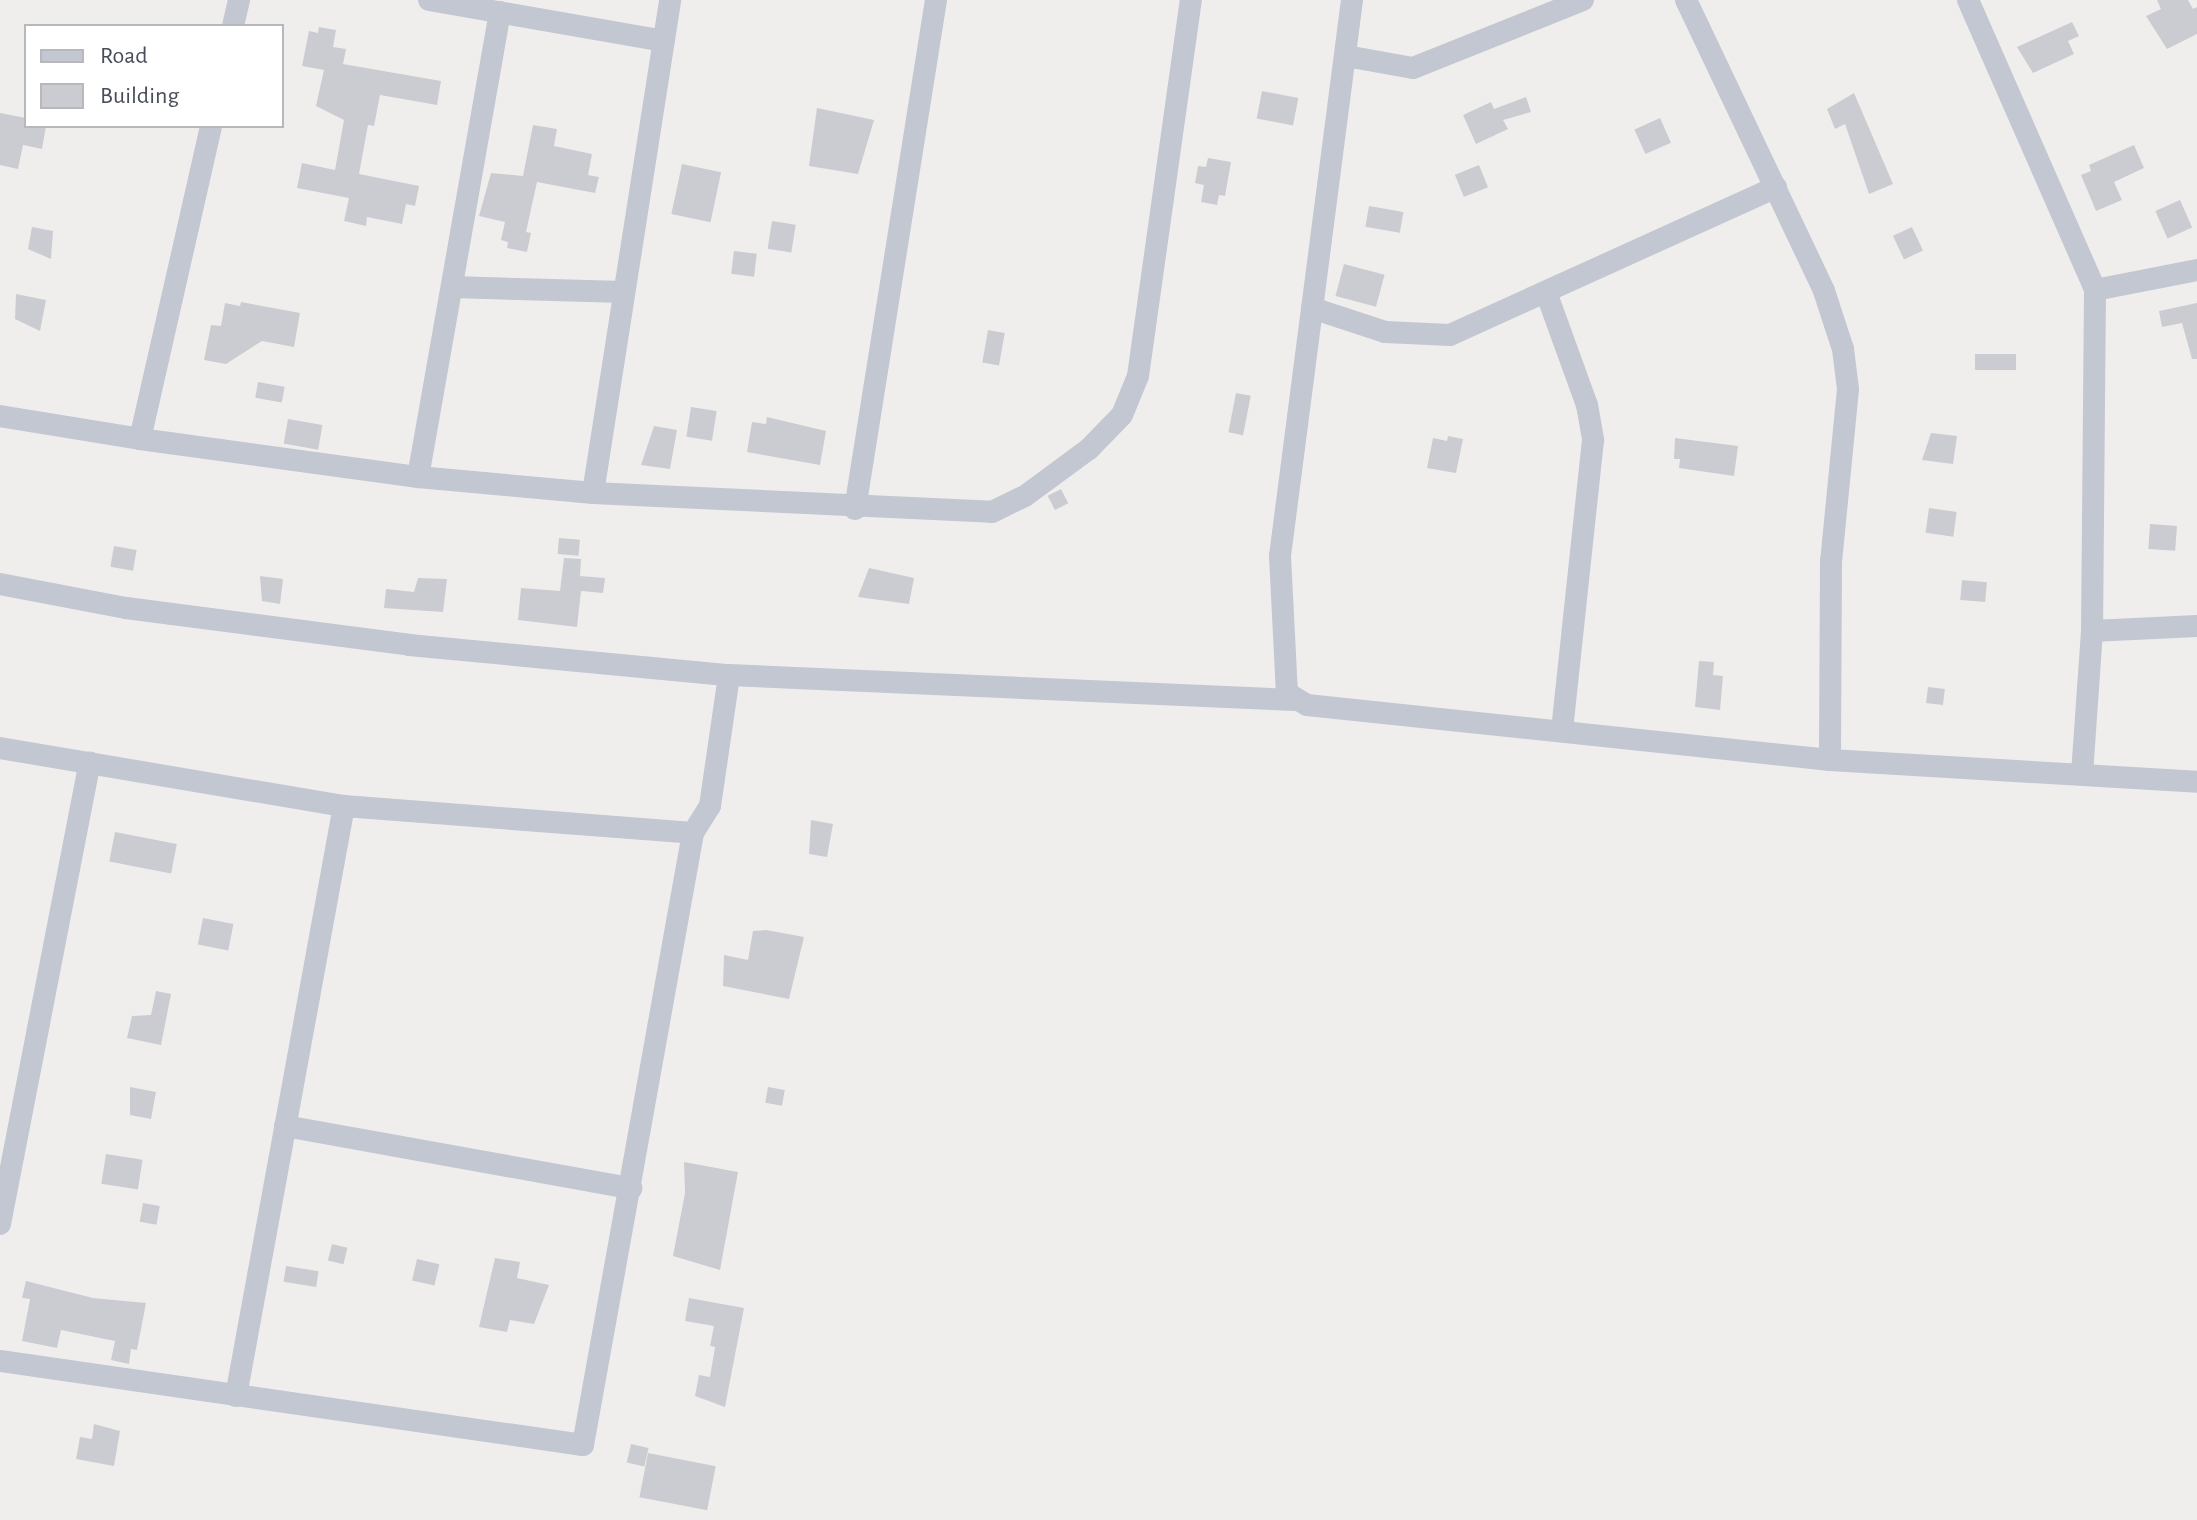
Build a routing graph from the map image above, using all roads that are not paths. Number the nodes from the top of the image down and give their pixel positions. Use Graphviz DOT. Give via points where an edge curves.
graph roads {
  1 [pos="239,0"];
  2 [pos="429,0"];
  3 [pos="670,0"];
  4 [pos="936,0"];
  5 [pos="1191,0"];
  6 [pos="1352,0"];
  7 [pos="1583,0"];
  8 [pos="1686,0"];
  9 [pos="1968,0"];
  10 [pos="500,12"];
  11 [pos="233,24"];
  12 [pos="663,41"];
  13 [pos="1346,56"];
  14 [pos="211,128"];
  15 [pos="1776,187"];
  16 [pos="2197,270"];
  17 [pos="452,287"];
  18 [pos="2095,290"];
  19 [pos="624,292"];
  20 [pos="1546,292"];
  21 [pos="1312,308"];
  22 [pos="0,416"];
  23 [pos="140,439"];
  24 [pos="418,477"];
  25 [pos="593,493"];
  26 [pos="855,509"];
  27 [pos="0,584"];
  28 [pos="2197,626"];
  29 [pos="2092,631"];
  30 [pos="729,675"];
  31 [pos="1295,700"];
  32 [pos="1562,730"];
  33 [pos="0,748"];
  34 [pos="1830,760"];
  35 [pos="90,763"];
  36 [pos="2082,775"];
  37 [pos="2197,782"];
  38 [pos="344,806"];
  39 [pos="693,833"];
  40 [pos="285,1126"];
  41 [pos="631,1188"];
  42 [pos="0,1224"];
  43 [pos="0,1361"];
  44 [pos="236,1396"];
  1 -- 11 [label="street"];
  2 -- 10 [label="street"];
  3 -- 12 [label="street"];
  4 -- 26 [label="street"];
  5 -- 26 [label="street" via="1138,376 1122,415 1068,467 992,512"];
  6 -- 13 [label="street"];
  7 -- 13 [label="street" via="1438,62 1392,67"];
  8 -- 15 [label="street"];
  9 -- 18 [label="street"];
  10 -- 12 [label="street"];
  10 -- 17 [label="street"];
  12 -- 19 [label="street"];
  13 -- 21 [label="street"];
  14 -- 23 [label="street"];
  15 -- 20 [label="street"];
  15 -- 34 [label="street" via="1824,291 1843,349 1848,389 1831,561"];
  16 -- 18 [label="street"];
  17 -- 19 [label="street"];
  17 -- 24 [label="street"];
  18 -- 29 [label="street"];
  19 -- 25 [label="street"];
  20 -- 21 [label="street" via="1450,335 1385,332"];
  20 -- 32 [label="street" via="1587,405 1593,440"];
  21 -- 31 [label="street" via="1280,556 1282,677"];
  22 -- 23 [label="street"];
  23 -- 24 [label="street"];
  24 -- 25 [label="street"];
  25 -- 26 [label="street"];
  27 -- 30 [label="street" via="126,608 409,645"];
  28 -- 29 [label="street"];
  29 -- 36 [label="street"];
  30 -- 31 [label="street"];
  30 -- 39 [label="street" via="710,806"];
  31 -- 32 [label="street"];
  32 -- 34 [label="street"];
  33 -- 35 [label="street"];
  34 -- 36 [label="street"];
  35 -- 38 [label="street"];
  35 -- 42 [label="street"];
  36 -- 37 [label="street"];
  38 -- 39 [label="street"];
  38 -- 40 [label="street"];
  39 -- 41 [label="street"];
  40 -- 41 [label="street"];
  40 -- 44 [label="street"];
  41 -- 44 [label="street" via="583,1445"];
  43 -- 44 [label="street"];
}
